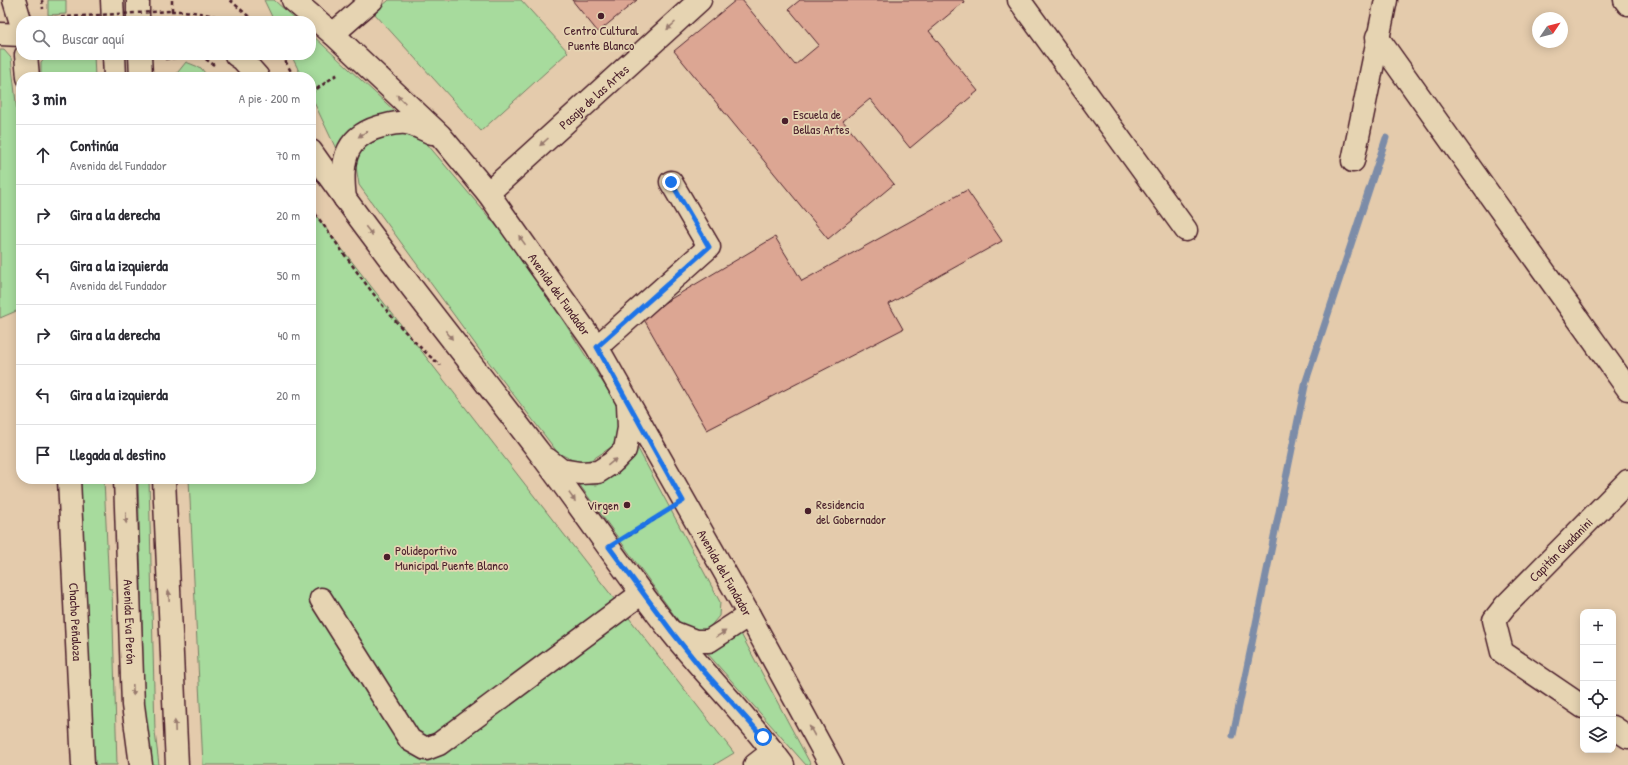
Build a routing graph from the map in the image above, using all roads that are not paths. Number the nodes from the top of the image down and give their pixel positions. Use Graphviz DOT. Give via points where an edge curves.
graph roads {
  1 [pos="14,0"];
  2 [pos="112,0"];
  3 [pos="138,0"];
  4 [pos="293,0"];
  5 [pos="372,0"];
  6 [pos="700,0"];
  7 [pos="1019,0"];
  8 [pos="1386,0"];
  9 [pos="1626,0"];
  10 [pos="1628,4"];
  11 [pos="306,8"];
  12 [pos="19,16"];
  13 [pos="113,16"];
  14 [pos="138,16"];
  15 [pos="314,16"];
  16 [pos="316,18"];
  17 [pos="0,34"];
  18 [pos="333,34"];
  19 [pos="16,35"];
  20 [pos="1377,37"];
  21 [pos="26,60"];
  22 [pos="114,60"];
  23 [pos="140,60"];
  24 [pos="243,60"];
  25 [pos="28,72"];
  26 [pos="115,72"];
  27 [pos="141,72"];
  28 [pos="254,72"];
  29 [pos="440,135"];
  30 [pos="316,158"];
  31 [pos="1353,161"];
  32 [pos="671,182"];
  33 [pos="488,193"];
  34 [pos="346,201"];
  35 [pos="1186,230"];
  36 [pos="597,347"];
  37 [pos="1628,389"];
  38 [pos="628,401"];
  39 [pos="540,454"];
  40 [pos="1628,480"];
  41 [pos="69,484"];
  42 [pos="125,484"];
  43 [pos="164,484"];
  44 [pos="642,592"];
  45 [pos="321,599"];
  46 [pos="749,615"];
  47 [pos="672,632"];
  48 [pos="1580,705"];
  49 [pos="1616,729"];
  50 [pos="1628,737"];
  51 [pos="778,758"];
  52 [pos="83,765"];
  53 [pos="141,765"];
  54 [pos="177,765"];
  55 [pos="755,765"];
  56 [pos="831,765"];
  1 -- 12 [label="main road"];
  2 -- 13 [label="main road"];
  3 -- 14 [label="main road"];
  4 -- 11 [label="main road, Avenida del Fundador"];
  5 -- 18 [label="main road"];
  6 -- 33 [label="main road, Pasaje de las Artes, one-way"];
  7 -- 35 [label="main road"];
  8 -- 20 [label="main road"];
  9 -- 10 [label="main road"];
  11 -- 15 [label="main road, Avenida del Fundador"];
  16 -- 18 [label="main road, Avenida del Fundador"];
  17 -- 19 [label="main road"];
  29 -- 18 [label="main road, Avenida del Fundador, one-way"];
  20 -- 31 [label="main road"];
  20 -- 37 [label="main road"];
  21 -- 25 [label="main road"];
  22 -- 26 [label="main road"];
  23 -- 27 [label="main road"];
  24 -- 28 [label="main road"];
  29 -- 33 [label="main road, Avenida del Fundador"];
  29 -- 34 [label="main road, one-way" via="407,123 390,124 369,130 355,140 345,157 343,179"];
  30 -- 34 [label="main road"];
  32 -- 36 [label="main road" via="709,247"];
  36 -- 33 [label="main road, Avenida del Fundador, one-way"];
  34 -- 39 [label="main road, one-way"];
  36 -- 38 [label="main road, Avenida del Fundador"];
  39 -- 38 [label="main road, one-way" via="561,470 598,472 625,450 629,428"];
  38 -- 46 [label="main road, Avenida del Fundador"];
  39 -- 44 [label="main road, one-way"];
  40 -- 48 [label="main road, Capitán Guadanini" via="1494,620 1502,652"];
  41 -- 52 [label="main road, Chacho Peñaloza"];
  42 -- 53 [label="main road, Avenida Eva Perón, one-way" via="133,705"];
  54 -- 43 [label="main road, one-way"];
  44 -- 45 [label="main road" via="439,744 426,749 410,740"];
  44 -- 47 [label="main road"];
  47 -- 46 [label="main road, one-way" via="695,641 709,641"];
  56 -- 46 [label="main road, Avenida del Fundador, one-way"];
  47 -- 51 [label="main road" via="763,737"];
  49 -- 50 [label="main road"];
  51 -- 55 [label="main road"];
}
